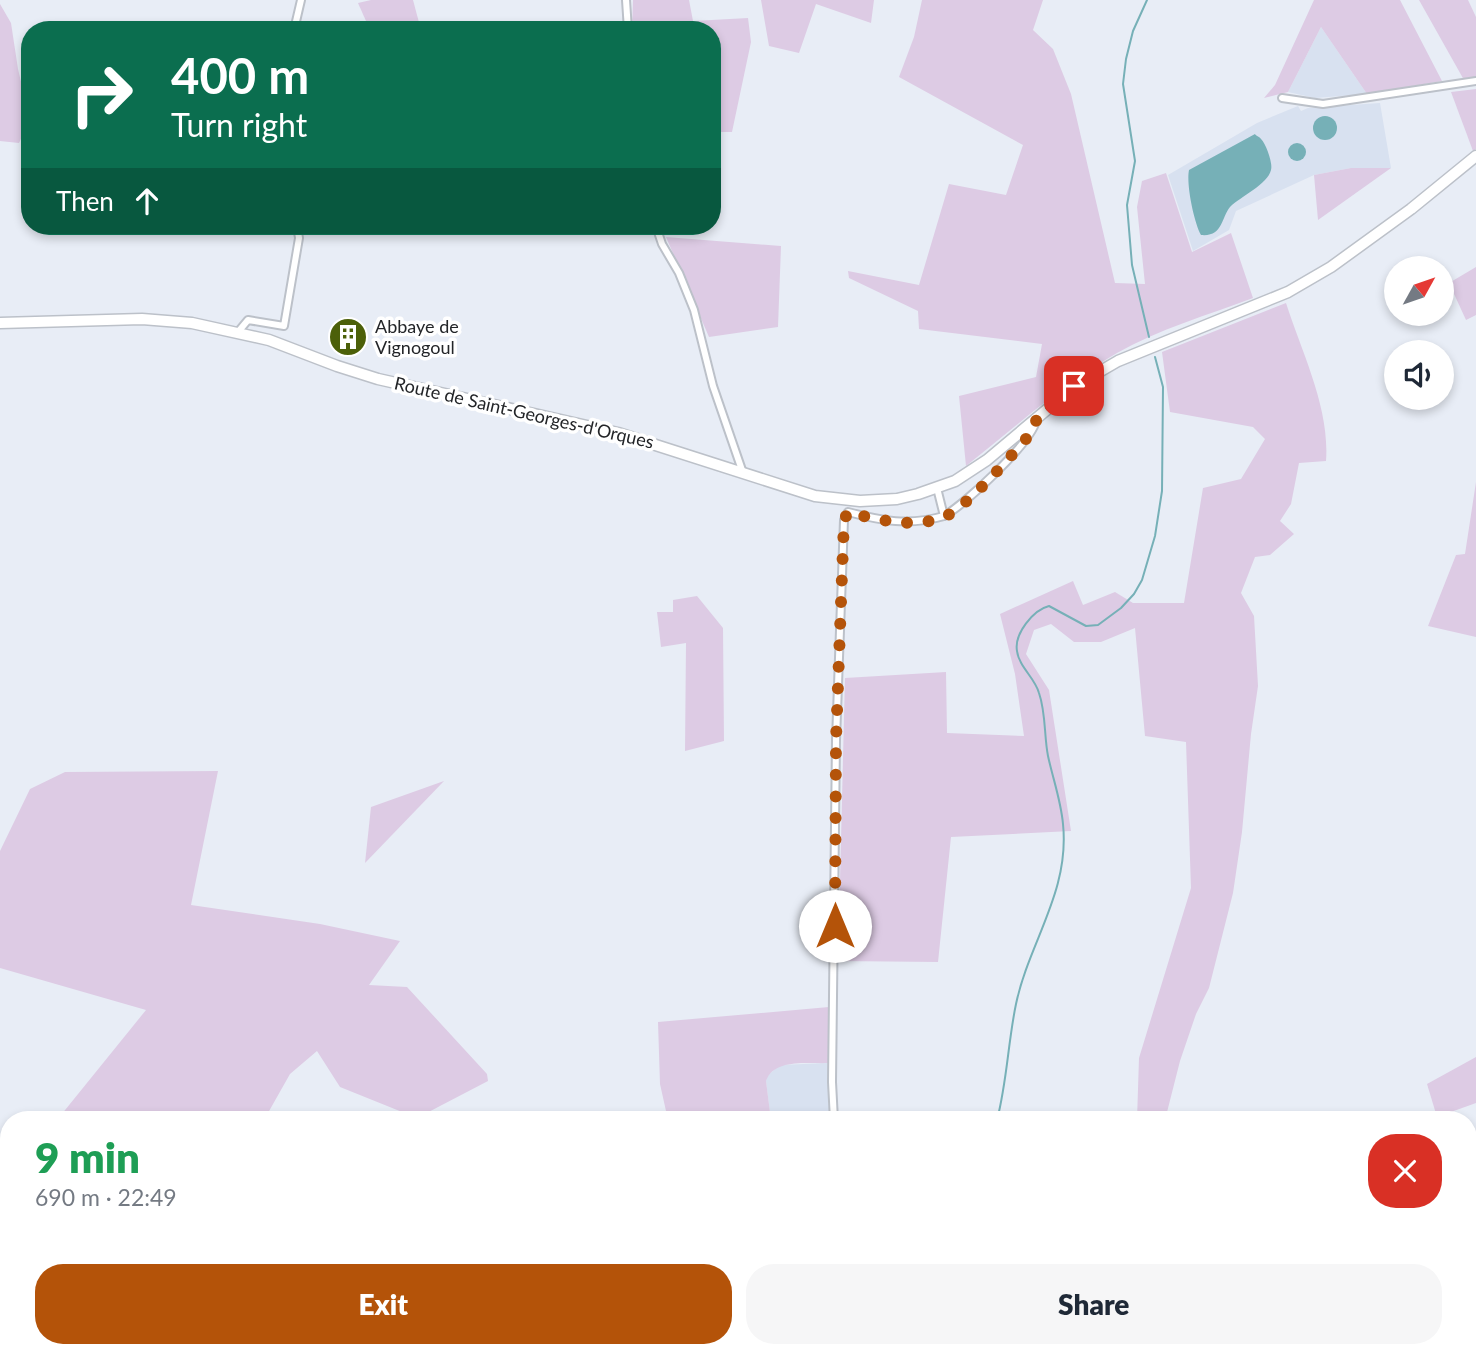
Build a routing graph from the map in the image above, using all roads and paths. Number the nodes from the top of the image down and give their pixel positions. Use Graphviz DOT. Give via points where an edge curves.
graph roads {
  1 [pos="302,0"];
  2 [pos="626,0"];
  3 [pos="296,21"];
  4 [pos="627,21"];
  5 [pos="1476,81"];
  6 [pos="1282,98"];
  7 [pos="1476,156"];
  8 [pos="298,235"];
  9 [pos="659,235"];
  10 [pos="0,323"];
  11 [pos="238,332"];
  12 [pos="1037,417"];
  13 [pos="744,473"];
  14 [pos="937,488"];
  15 [pos="944,516"];
  16 [pos="835,1111"];
  1 -- 3 [label="street"];
  2 -- 4 [label="street"];
  5 -- 6 [label="street" via="1323,104"];
  7 -- 12 [label="street, Route de Saint-Georges-d'Orques" via="1331,267 1210,326 1118,361 1074,386"];
  8 -- 11 [label="street" via="284,326 248,320"];
  9 -- 13 [label="street" via="694,310 713,386"];
  10 -- 11 [label="street, Route de Saint-Georges-d'Orques" via="166,319"];
  11 -- 13 [label="street, Route de Saint-Georges-d'Orques" via="378,379 618,433"];
  12 -- 14 [label="street, Route de Saint-Georges-d'Orques" via="987,460"];
  12 -- 15 [label="street" via="1034,430 1019,446 958,508"];
  13 -- 14 [label="street, Route de Saint-Georges-d'Orques" via="815,496 860,501 897,499"];
  14 -- 15 [label="street"];
  15 -- 16 [label="street" via="888,522 848,512 844,520 836,740"];
}
